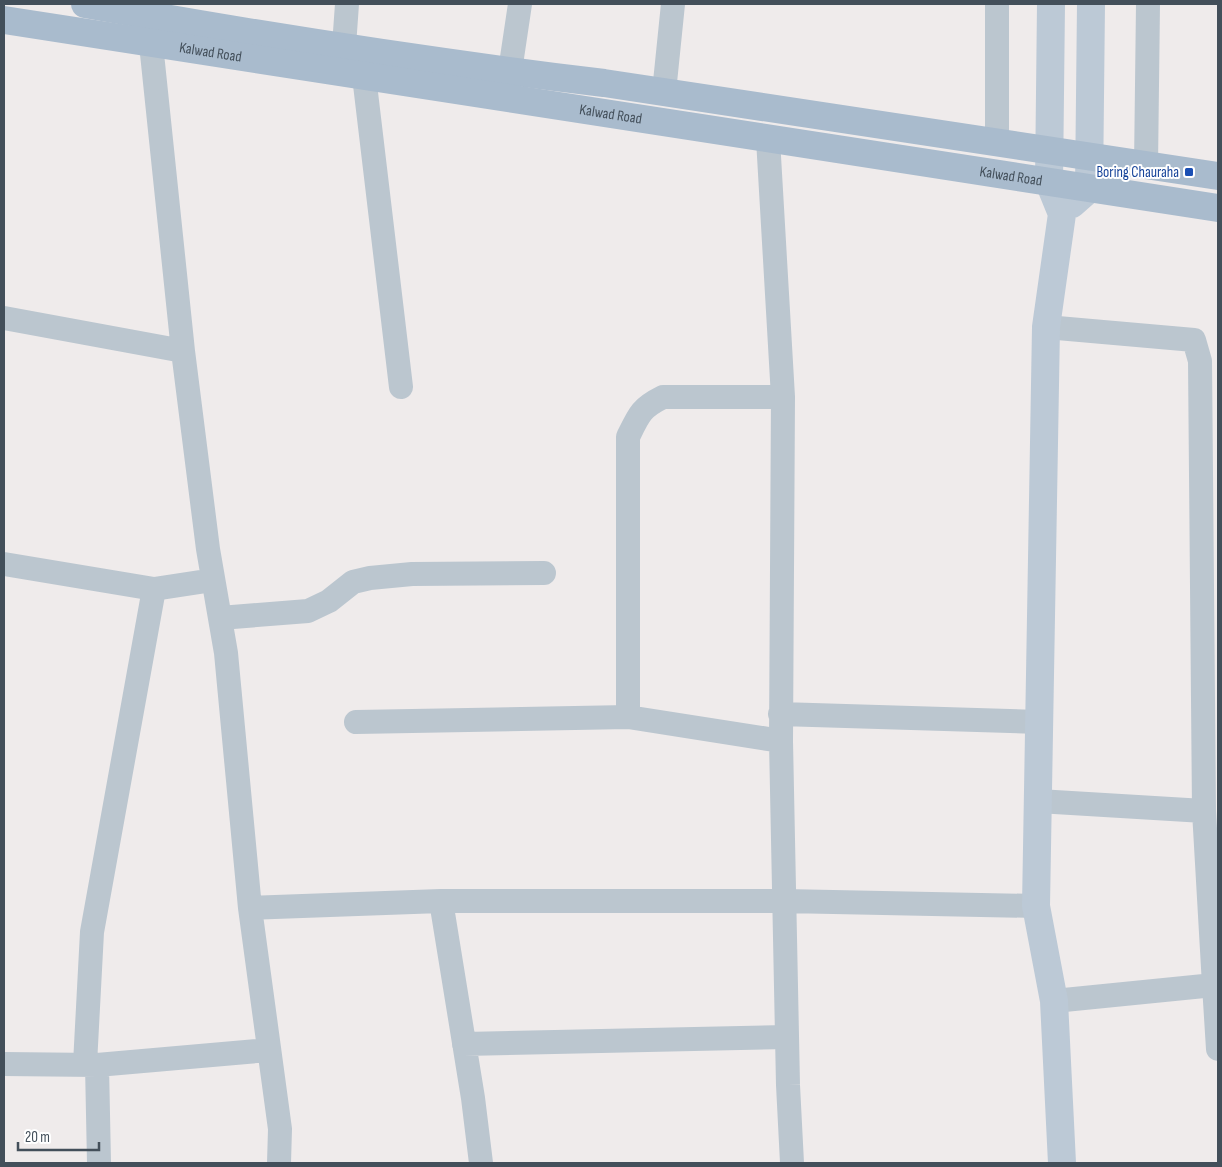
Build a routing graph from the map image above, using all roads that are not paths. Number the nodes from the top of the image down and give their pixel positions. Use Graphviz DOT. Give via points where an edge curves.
graph roads {
  1 [pos="85,4"];
  2 [pos="347,4"];
  3 [pos="520,4"];
  4 [pos="674,4"];
  5 [pos="997,4"];
  6 [pos="1051,4"];
  7 [pos="1092,4"];
  8 [pos="1148,4"];
  9 [pos="131,8"];
  10 [pos="4,20"];
  11 [pos="151,44"];
  12 [pos="344,46"];
  13 [pos="510,71"];
  14 [pos="364,76"];
  15 [pos="664,92"];
  16 [pos="768,139"];
  17 [pos="997,143"];
  18 [pos="1049,152"];
  19 [pos="1088,157"];
  20 [pos="1146,166"];
  21 [pos="1218,176"];
  22 [pos="1049,182"];
  23 [pos="1089,189"];
  24 [pos="1218,208"];
  25 [pos="1062,214"];
  26 [pos="4,318"];
  27 [pos="1046,326"];
  28 [pos="183,351"];
  29 [pos="401,386"];
  30 [pos="783,397"];
  31 [pos="4,564"];
  32 [pos="544,573"];
  33 [pos="214,580"];
  34 [pos="154,589"];
  35 [pos="220,618"];
  36 [pos="780,714"];
  37 [pos="628,717"];
  38 [pos="356,722"];
  39 [pos="1039,722"];
  40 [pos="781,741"];
  41 [pos="1038,801"];
  42 [pos="1204,811"];
  43 [pos="441,901"];
  44 [pos="784,901"];
  45 [pos="1036,906"];
  46 [pos="250,908"];
  47 [pos="1214,985"];
  48 [pos="1054,1001"];
  49 [pos="787,1037"];
  50 [pos="464,1044"];
  51 [pos="1218,1049"];
  52 [pos="269,1050"];
  53 [pos="4,1064"];
  54 [pos="91,1064"];
  55 [pos="99,1163"];
  56 [pos="279,1163"];
  57 [pos="481,1163"];
  58 [pos="792,1163"];
  59 [pos="1062,1163"];
  1 -- 9 [label="main road, Kalwad Road"];
  2 -- 12 [label="street"];
  3 -- 13 [label="street"];
  4 -- 15 [label="street"];
  5 -- 17 [label="street"];
  6 -- 18 [label="street"];
  7 -- 19 [label="street"];
  8 -- 20 [label="street"];
  9 -- 12 [label="main road, Kalwad Road"];
  10 -- 11 [label="main road, Kalwad Road"];
  11 -- 14 [label="main road, Kalwad Road"];
  11 -- 28 [label="street"];
  12 -- 13 [label="main road, Kalwad Road"];
  13 -- 15 [label="main road, Kalwad Road"];
  14 -- 16 [label="main road, Kalwad Road"];
  14 -- 29 [label="street"];
  15 -- 17 [label="main road, Kalwad Road"];
  16 -- 22 [label="main road, Kalwad Road"];
  16 -- 30 [label="street"];
  17 -- 18 [label="main road, Kalwad Road"];
  18 -- 19 [label="main road, Kalwad Road"];
  18 -- 22 [label="street"];
  19 -- 20 [label="main road, Kalwad Road"];
  19 -- 23 [label="street"];
  20 -- 21 [label="main road, Kalwad Road"];
  22 -- 23 [label="main road, Kalwad Road"];
  22 -- 25 [label="street"];
  23 -- 24 [label="main road, Kalwad Road"];
  23 -- 25 [label="street"];
  25 -- 27 [label="street"];
  26 -- 28 [label="street"];
  27 -- 39 [label="street"];
  27 -- 42 [label="street" via="1194,340 1200,361"];
  28 -- 33 [label="street"];
  30 -- 36 [label="street"];
  30 -- 37 [label="street" via="664,397 648,404 628,437"];
  31 -- 34 [label="street"];
  32 -- 35 [label="street" via="412,574 370,578 353,582 329,601 308,611"];
  33 -- 34 [label="street"];
  33 -- 35 [label="street"];
  34 -- 54 [label="street" via="92,932"];
  35 -- 46 [label="street"];
  36 -- 39 [label="street"];
  36 -- 40 [label="street"];
  37 -- 38 [label="street"];
  37 -- 40 [label="street"];
  39 -- 41 [label="street"];
  40 -- 44 [label="street"];
  41 -- 42 [label="street"];
  41 -- 45 [label="street"];
  42 -- 47 [label="street"];
  43 -- 44 [label="street"];
  43 -- 46 [label="street"];
  43 -- 50 [label="street"];
  44 -- 45 [label="street"];
  44 -- 49 [label="street"];
  45 -- 48 [label="street"];
  46 -- 52 [label="street"];
  47 -- 48 [label="street"];
  47 -- 51 [label="street"];
  48 -- 59 [label="street"];
  49 -- 50 [label="street"];
  49 -- 58 [label="street"];
  50 -- 57 [label="street"];
  52 -- 54 [label="street"];
  52 -- 56 [label="street" via="280,1129"];
  53 -- 54 [label="street"];
  54 -- 55 [label="street"];
}
